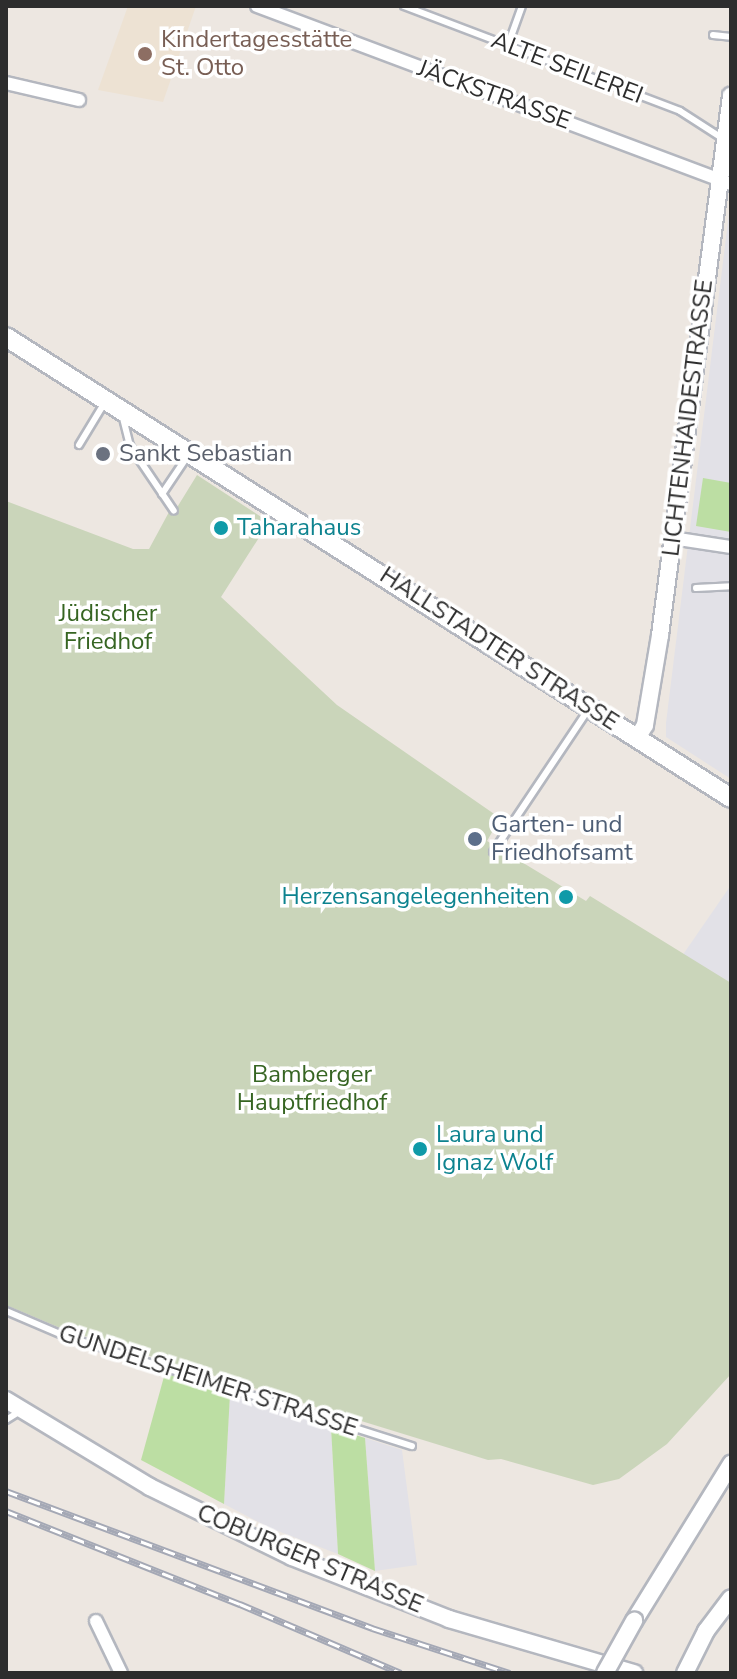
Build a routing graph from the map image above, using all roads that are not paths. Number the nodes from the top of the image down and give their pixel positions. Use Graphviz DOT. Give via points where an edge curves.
graph roads {
  1 [pos="257,6"];
  2 [pos="404,6"];
  3 [pos="522,6"];
  4 [pos="713,35"];
  5 [pos="731,37"];
  6 [pos="508,45"];
  7 [pos="6,83"];
  8 [pos="731,96"];
  9 [pos="79,100"];
  10 [pos="728,130"];
  11 [pos="725,182"];
  12 [pos="6,337"];
  13 [pos="114,403"];
  14 [pos="79,445"];
  15 [pos="191,453"];
  16 [pos="162,494"];
  17 [pos="174,511"];
  18 [pos="672,538"];
  19 [pos="731,547"];
  20 [pos="731,586"];
  21 [pos="696,588"];
  22 [pos="590,707"];
  23 [pos="637,738"];
  24 [pos="731,798"];
  25 [pos="493,852"];
  26 [pos="6,1311"];
  27 [pos="6,1400"];
  28 [pos="22,1411"];
  29 [pos="6,1420"];
  30 [pos="412,1446"];
  31 [pos="731,1464"];
  32 [pos="731,1598"];
  33 [pos="96,1621"];
  34 [pos="121,1673"];
  35 [pos="605,1673"];
  36 [pos="634,1673"];
  37 [pos="685,1673"];
  1 -- 11 [label="street, JÄCKSTRASSE"];
  2 -- 6 [label="lane, ALTE SEILEREI"];
  3 -- 6 [label="lane"];
  4 -- 5 [label="lane"];
  6 -- 10 [label="lane, ALTE SEILEREI"];
  7 -- 9 [label="street"];
  8 -- 10 [label="street, LICHTENHAIDESTRASSE"];
  10 -- 11 [label="street, LICHTENHAIDESTRASSE"];
  11 -- 18 [label="street, LICHTENHAIDESTRASSE"];
  12 -- 13 [label="main road"];
  13 -- 14 [label="lane"];
  13 -- 15 [label="main road"];
  13 -- 16 [label="lane" via="130,446"];
  15 -- 16 [label="lane"];
  15 -- 22 [label="main road, HALLSTADTER STRASSE"];
  16 -- 17 [label="lane"];
  18 -- 19 [label="street"];
  18 -- 23 [label="street, LICHTENHAIDESTRASSE" via="647,713"];
  20 -- 21 [label="lane"];
  22 -- 23 [label="main road, HALLSTADTER STRASSE"];
  22 -- 25 [label="lane"];
  23 -- 24 [label="main road, HALLSTADTER STRASSE"];
  26 -- 30 [label="lane, GUNDELSHEIMER STRASSE" via="65,1336"];
  27 -- 28 [label="street, COBURGER STRASSE"];
  28 -- 29 [label="lane"];
  28 -- 36 [label="street, COBURGER STRASSE" via="150,1487 292,1557 449,1619"];
  31 -- 35 [label="street, bridge"];
  32 -- 37 [label="street"];
  33 -- 34 [label="street"];
}
